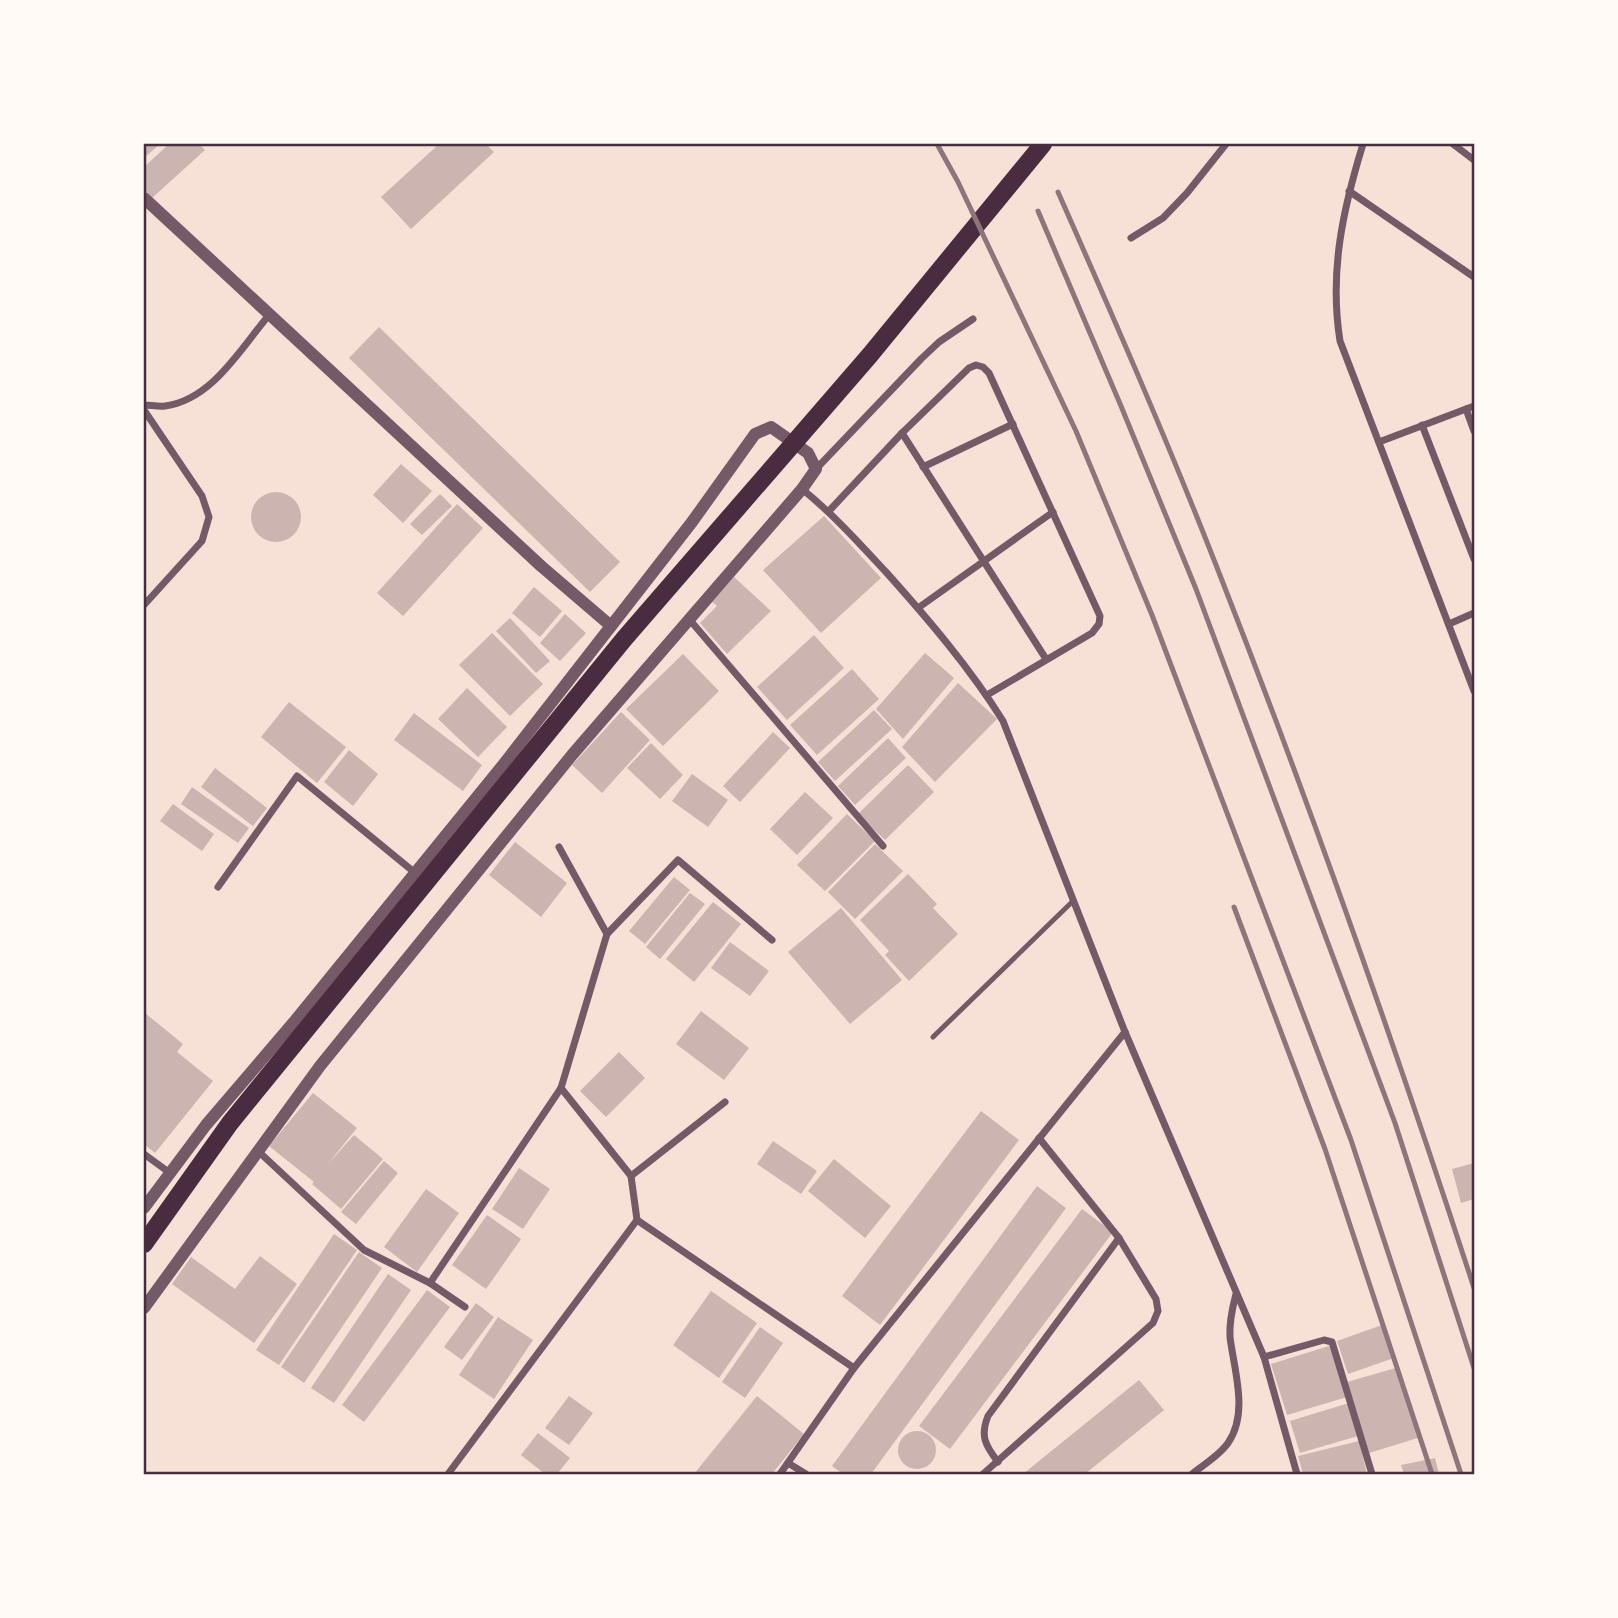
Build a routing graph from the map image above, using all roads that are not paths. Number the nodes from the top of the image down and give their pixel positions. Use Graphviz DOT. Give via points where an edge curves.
graph roads {
  1 [pos="1044,144"];
  2 [pos="1226,144"];
  3 [pos="1363,144"];
  4 [pos="1453,144"];
  5 [pos="1475,160"];
  6 [pos="1349,191"];
  7 [pos="144,198"];
  8 [pos="1131,238"];
  9 [pos="1475,277"];
  10 [pos="269,314"];
  11 [pos="973,319"];
  12 [pos="144,405"];
  13 [pos="1475,406"];
  14 [pos="1466,409"];
  15 [pos="144,411"];
  16 [pos="1013,424"];
  17 [pos="1422,425"];
  18 [pos="1475,430"];
  19 [pos="902,433"];
  20 [pos="1379,442"];
  21 [pos="923,467"];
  22 [pos="816,469"];
  23 [pos="802,489"];
  24 [pos="829,511"];
  25 [pos="1053,512"];
  26 [pos="1475,559"];
  27 [pos="984,561"];
  28 [pos="144,605"];
  29 [pos="918,608"];
  30 [pos="1475,613"];
  31 [pos="689,619"];
  32 [pos="1449,624"];
  33 [pos="611,626"];
  34 [pos="1046,659"];
  35 [pos="1475,691"];
  36 [pos="987,695"];
  37 [pos="883,846"];
  38 [pos="559,847"];
  39 [pos="414,872"];
  40 [pos="218,887"];
  41 [pos="1073,901"];
  42 [pos="607,934"];
  43 [pos="772,940"];
  44 [pos="1125,1032"];
  45 [pos="933,1037"];
  46 [pos="561,1088"];
  47 [pos="725,1102"];
  48 [pos="1039,1138"];
  49 [pos="258,1151"];
  50 [pos="144,1154"];
  51 [pos="170,1173"];
  52 [pos="631,1176"];
  53 [pos="144,1208"];
  54 [pos="637,1220"];
  55 [pos="1119,1238"];
  56 [pos="144,1244"];
  57 [pos="430,1283"];
  58 [pos="1236,1294"];
  59 [pos="465,1307"];
  60 [pos="144,1308"];
  61 [pos="1264,1357"];
  62 [pos="854,1368"];
  63 [pos="998,1462"];
  64 [pos="788,1463"];
  65 [pos="448,1475"];
  66 [pos="780,1475"];
  67 [pos="806,1475"];
  68 [pos="983,1475"];
  69 [pos="1192,1475"];
  70 [pos="1297,1475"];
  71 [pos="1372,1475"];
  1 -- 56 [label="main road" via="870,355 624,639 230,1123"];
  2 -- 8 [label="street" via="1163,218"];
  3 -- 6 [label="street"];
  4 -- 5 [label="street"];
  6 -- 9 [label="street"];
  6 -- 20 [label="street" via="1335,273 1335,309 1340,341"];
  7 -- 10 [label="street"];
  10 -- 12 [label="street" via="218,376 194,397 165,407"];
  10 -- 33 [label="street"];
  11 -- 22 [label="street" via="920,359"];
  13 -- 14 [label="street"];
  14 -- 17 [label="street"];
  14 -- 18 [label="street"];
  15 -- 28 [label="street" via="202,496 209,517 202,541"];
  16 -- 19 [label="street" via="989,373 976,365"];
  16 -- 21 [label="street"];
  16 -- 25 [label="street"];
  17 -- 20 [label="street"];
  17 -- 26 [label="street"];
  19 -- 21 [label="street"];
  19 -- 24 [label="street"];
  20 -- 32 [label="street"];
  21 -- 27 [label="street"];
  22 -- 23 [label="street"];
  22 -- 33 [label="street" via="808,453 771,427 755,434"];
  23 -- 24 [label="street"];
  23 -- 31 [label="street"];
  24 -- 29 [label="street"];
  25 -- 27 [label="street"];
  25 -- 34 [label="street" via="1100,616 1092,633"];
  27 -- 29 [label="street"];
  27 -- 34 [label="street"];
  29 -- 36 [label="street"];
  30 -- 32 [label="street"];
  31 -- 37 [label="street"];
  31 -- 49 [label="street" via="537,798 320,1066"];
  32 -- 35 [label="street"];
  33 -- 39 [label="street"];
  34 -- 36 [label="street"];
  36 -- 41 [label="street" via="1014,747"];
  38 -- 42 [label="street"];
  39 -- 40 [label="street" via="297,776"];
  39 -- 51 [label="street"];
  41 -- 44 [label="street"];
  41 -- 45 [label="lane"];
  42 -- 43 [label="street" via="678,860"];
  42 -- 46 [label="street"];
  44 -- 48 [label="street"];
  44 -- 58 [label="street"];
  46 -- 52 [label="street"];
  46 -- 57 [label="street"];
  47 -- 52 [label="street"];
  48 -- 55 [label="street"];
  48 -- 62 [label="street"];
  49 -- 57 [label="street" via="364,1250"];
  49 -- 60 [label="street"];
  50 -- 51 [label="street"];
  51 -- 53 [label="street"];
  52 -- 54 [label="street"];
  54 -- 62 [label="street"];
  54 -- 65 [label="street"];
  55 -- 63 [label="street" via="988,1416 982,1431 985,1446"];
  55 -- 63 [label="street" via="1156,1299 1153,1323"];
  57 -- 59 [label="street"];
  58 -- 61 [label="street"];
  58 -- 69 [label="street" via="1230,1326 1238,1408 1235,1431 1227,1445"];
  61 -- 70 [label="street"];
  61 -- 71 [label="street" via="1324,1340 1332,1342"];
  62 -- 64 [label="street"];
  63 -- 68 [label="street"];
  64 -- 66 [label="street"];
  64 -- 67 [label="street"];
}
